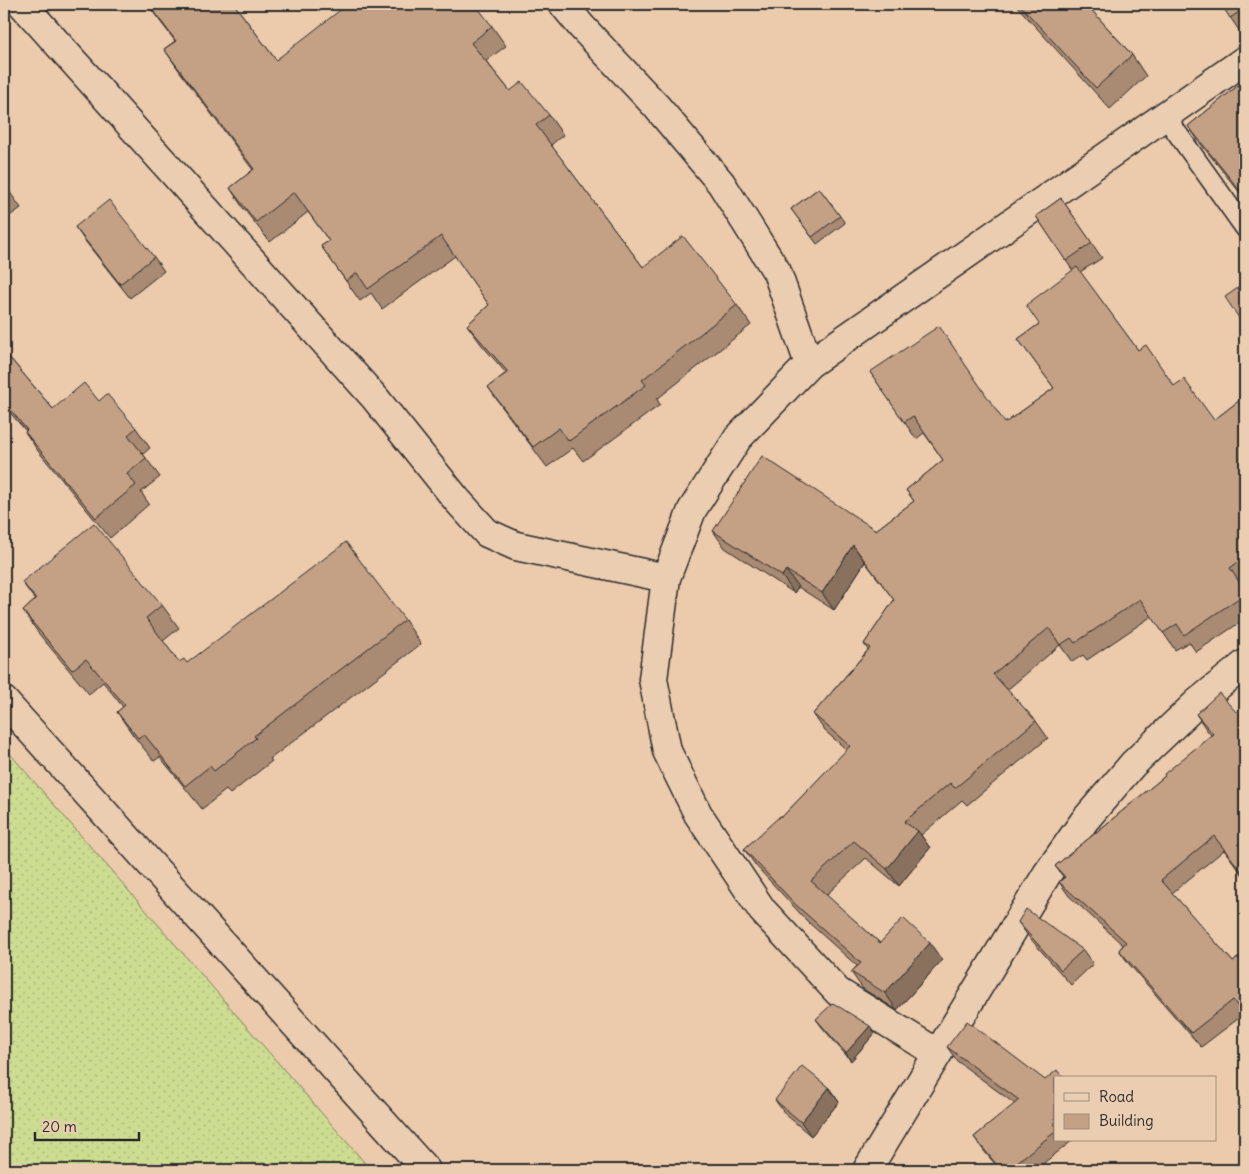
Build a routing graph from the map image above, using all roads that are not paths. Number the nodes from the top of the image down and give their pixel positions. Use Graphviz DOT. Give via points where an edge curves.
graph roads {
  1 [pos="22,4"];
  2 [pos="563,4"];
  3 [pos="1245,60"];
  4 [pos="1165,116"];
  5 [pos="1245,228"];
  6 [pos="809,364"];
  7 [pos="666,578"];
  8 [pos="1245,664"];
  9 [pos="4,701"];
  10 [pos="937,1053"];
  11 [pos="426,1170"];
  12 [pos="867,1170"];
  1 -- 7 [label="street" via="374,398 487,533 516,546"];
  2 -- 6 [label="street" via="721,183 777,272"];
  3 -- 4 [label="street"];
  4 -- 5 [label="lane"];
  4 -- 6 [label="street"];
  6 -- 7 [label="street" via="738,438 692,510"];
  7 -- 10 [label="street" via="653,679 667,751 698,814 762,910 838,992"];
  8 -- 10 [label="street" via="1198,702 1133,764 1086,820 1047,874"];
  9 -- 11 [label="street"];
  10 -- 12 [label="street"];
}
